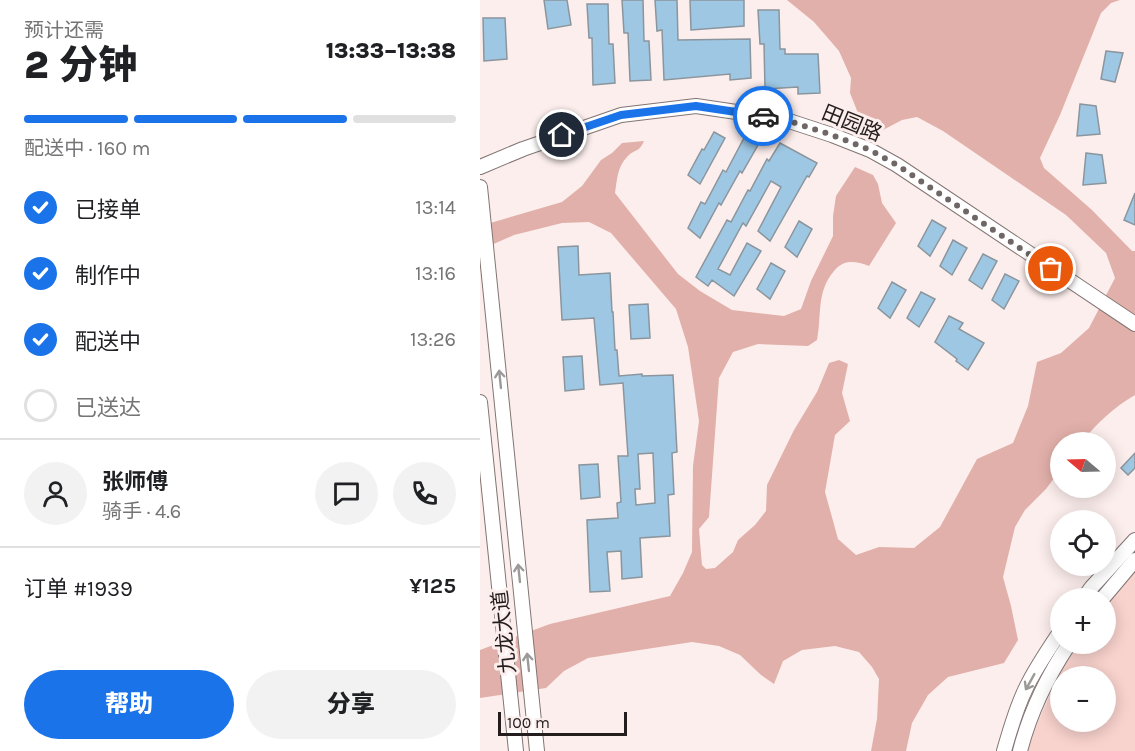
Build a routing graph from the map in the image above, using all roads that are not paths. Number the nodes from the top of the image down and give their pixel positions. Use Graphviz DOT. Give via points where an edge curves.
graph roads {
  1 [pos="480,167"];
  2 [pos="480,187"];
  3 [pos="1135,324"];
  4 [pos="480,402"];
  5 [pos="1135,540"];
  6 [pos="1135,560"];
  7 [pos="1091,588"];
  8 [pos="1111,588"];
  9 [pos="1050,647"];
  10 [pos="1062,654"];
  11 [pos="516,751"];
  12 [pos="537,751"];
  13 [pos="1004,751"];
  14 [pos="1020,751"];
  1 -- 3 [label="main road, 田园路" via="621,115 696,106 783,119 870,150 897,165"];
  12 -- 2 [label="main road, 九龙大道, one-way"];
  4 -- 11 [label="main road, 九龙大道"];
  5 -- 7 [label="main road"];
  6 -- 8 [label="main road"];
  9 -- 13 [label="main road, one-way" via="1026,688"];
  10 -- 14 [label="main road" via="1026,725"];
}
